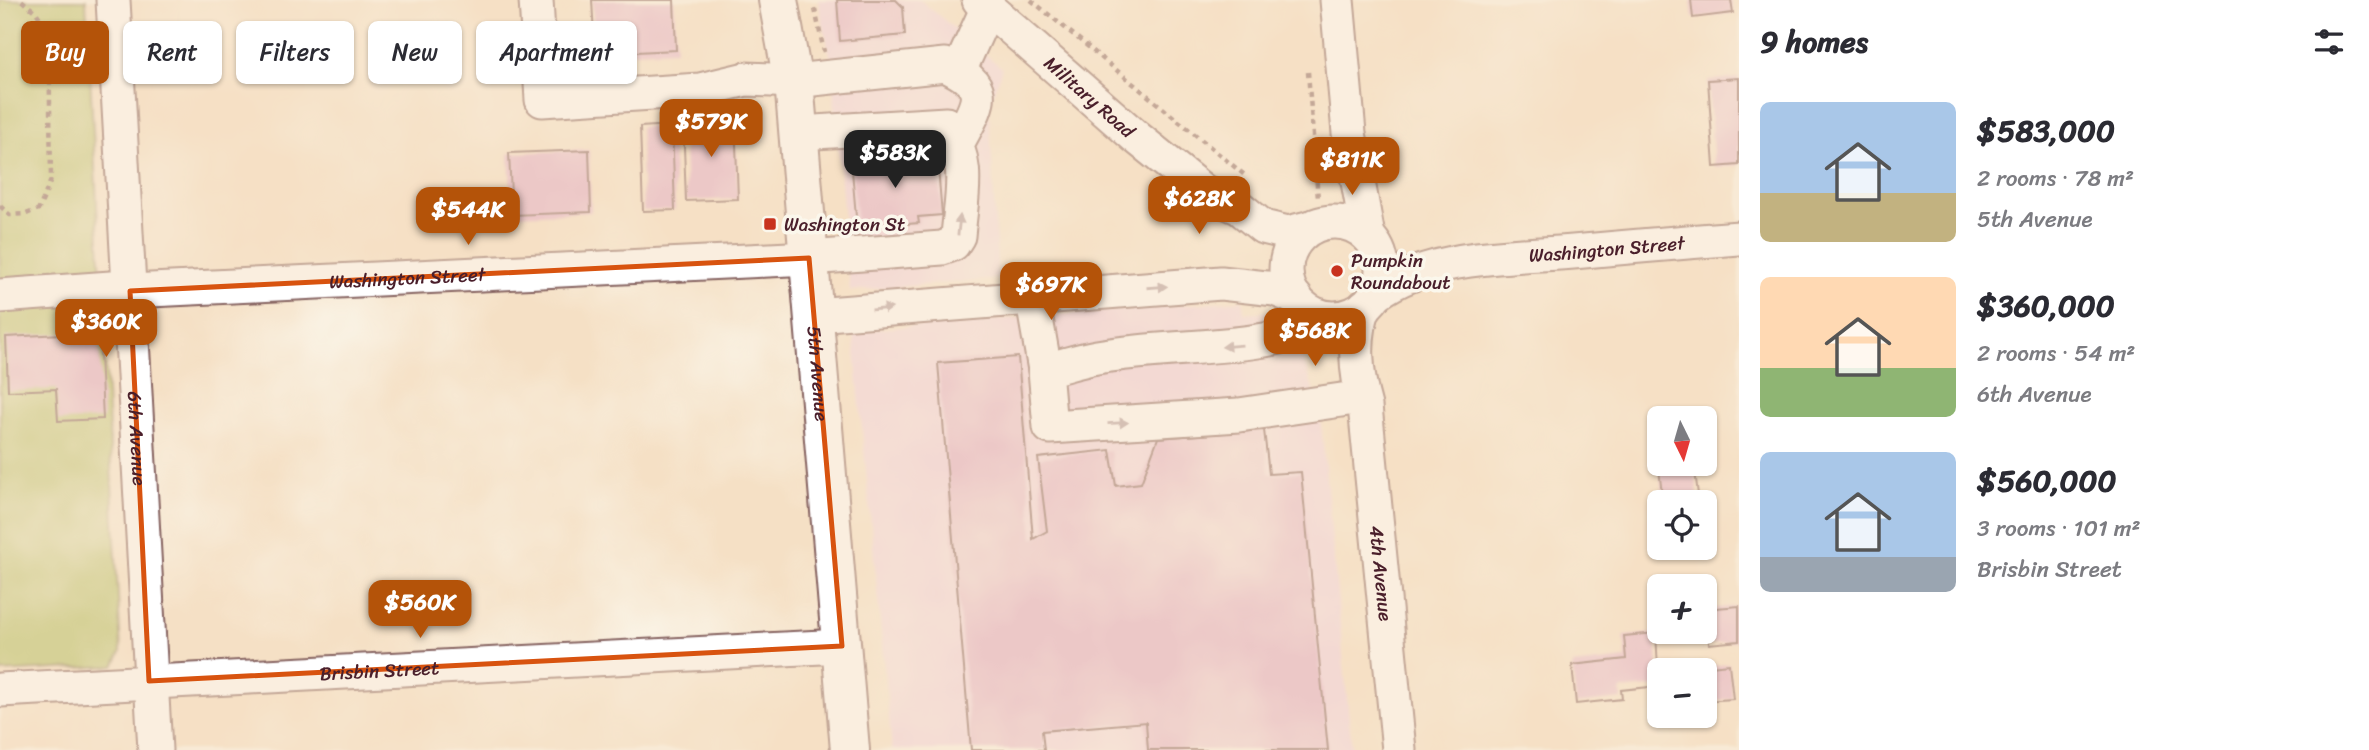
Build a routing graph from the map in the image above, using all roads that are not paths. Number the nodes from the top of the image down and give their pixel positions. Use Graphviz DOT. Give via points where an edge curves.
graph roads {
  1 [pos="113,0"];
  2 [pos="536,0"];
  3 [pos="778,0"];
  4 [pos="1337,0"];
  5 [pos="984,4"];
  6 [pos="959,71"];
  7 [pos="794,81"];
  8 [pos="1349,133"];
  9 [pos="799,134"];
  10 [pos="958,142"];
  11 [pos="1203,191"];
  12 [pos="1317,220"];
  13 [pos="1739,237"];
  14 [pos="1371,239"];
  15 [pos="808,258"];
  16 [pos="1474,260"];
  17 [pos="130,291"];
  18 [pos="0,296"];
  19 [pos="1032,296"];
  20 [pos="1370,300"];
  21 [pos="1303,302"];
  22 [pos="814,315"];
  23 [pos="1045,370"];
  24 [pos="1363,397"];
  25 [pos="842,646"];
  26 [pos="149,681"];
  27 [pos="0,690"];
  28 [pos="155,750"];
  29 [pos="850,750"];
  30 [pos="1399,750"];
  1 -- 17 [label="street, 6th Avenue"];
  2 -- 7 [label="street" via="542,100 700,90 746,79"];
  3 -- 7 [label="main road, 5th Avenue"];
  4 -- 8 [label="street"];
  5 -- 6 [label="street"];
  5 -- 11 [label="street, Military Road"];
  6 -- 7 [label="street" via="945,65"];
  6 -- 10 [label="street" via="978,88 978,103"];
  7 -- 9 [label="main road, 5th Avenue"];
  8 -- 12 [label="street" via="1335,206"];
  8 -- 14 [label="street"];
  9 -- 10 [label="street" via="946,124"];
  9 -- 15 [label="main road, 5th Avenue"];
  15 -- 10 [label="street, Washington Street, one-way" via="953,244 958,236 964,161"];
  11 -- 12 [label="street, Military Road" via="1240,208 1264,227 1288,233"];
  11 -- 21 [label="street, Military Road" via="1212,211 1265,250"];
  12 -- 14 [label="street" via="1349,224"];
  12 -- 21 [label="street" via="1293,245 1287,259"];
  13 -- 16 [label="street, Washington Street"];
  14 -- 16 [label="street, Washington Street" via="1403,254"];
  14 -- 20 [label="street" via="1383,273"];
  15 -- 17 [label="street, Washington Street"];
  15 -- 22 [label="main road, 5th Avenue"];
  16 -- 20 [label="street, Washington Street" via="1415,273"];
  17 -- 18 [label="street, Washington Street" via="111,288"];
  17 -- 26 [label="street, 6th Avenue"];
  19 -- 21 [label="street, one-way" via="1221,283 1275,289"];
  22 -- 19 [label="street, one-way"];
  19 -- 23 [label="street"];
  20 -- 21 [label="street" via="1344,317 1328,318"];
  20 -- 24 [label="street, 4th Avenue" via="1357,324"];
  21 -- 23 [label="street, one-way" via="1297,336 1097,357"];
  21 -- 24 [label="street, 4th Avenue"];
  22 -- 25 [label="main road, 5th Avenue"];
  23 -- 24 [label="street, one-way" via="1049,427 1239,415"];
  24 -- 30 [label="street, 4th Avenue"];
  25 -- 26 [label="street, Brisbin Street"];
  25 -- 29 [label="main road, 5th Avenue"];
  26 -- 27 [label="street, Brisbin Street"];
  26 -- 28 [label="street, 6th Avenue"];
}
